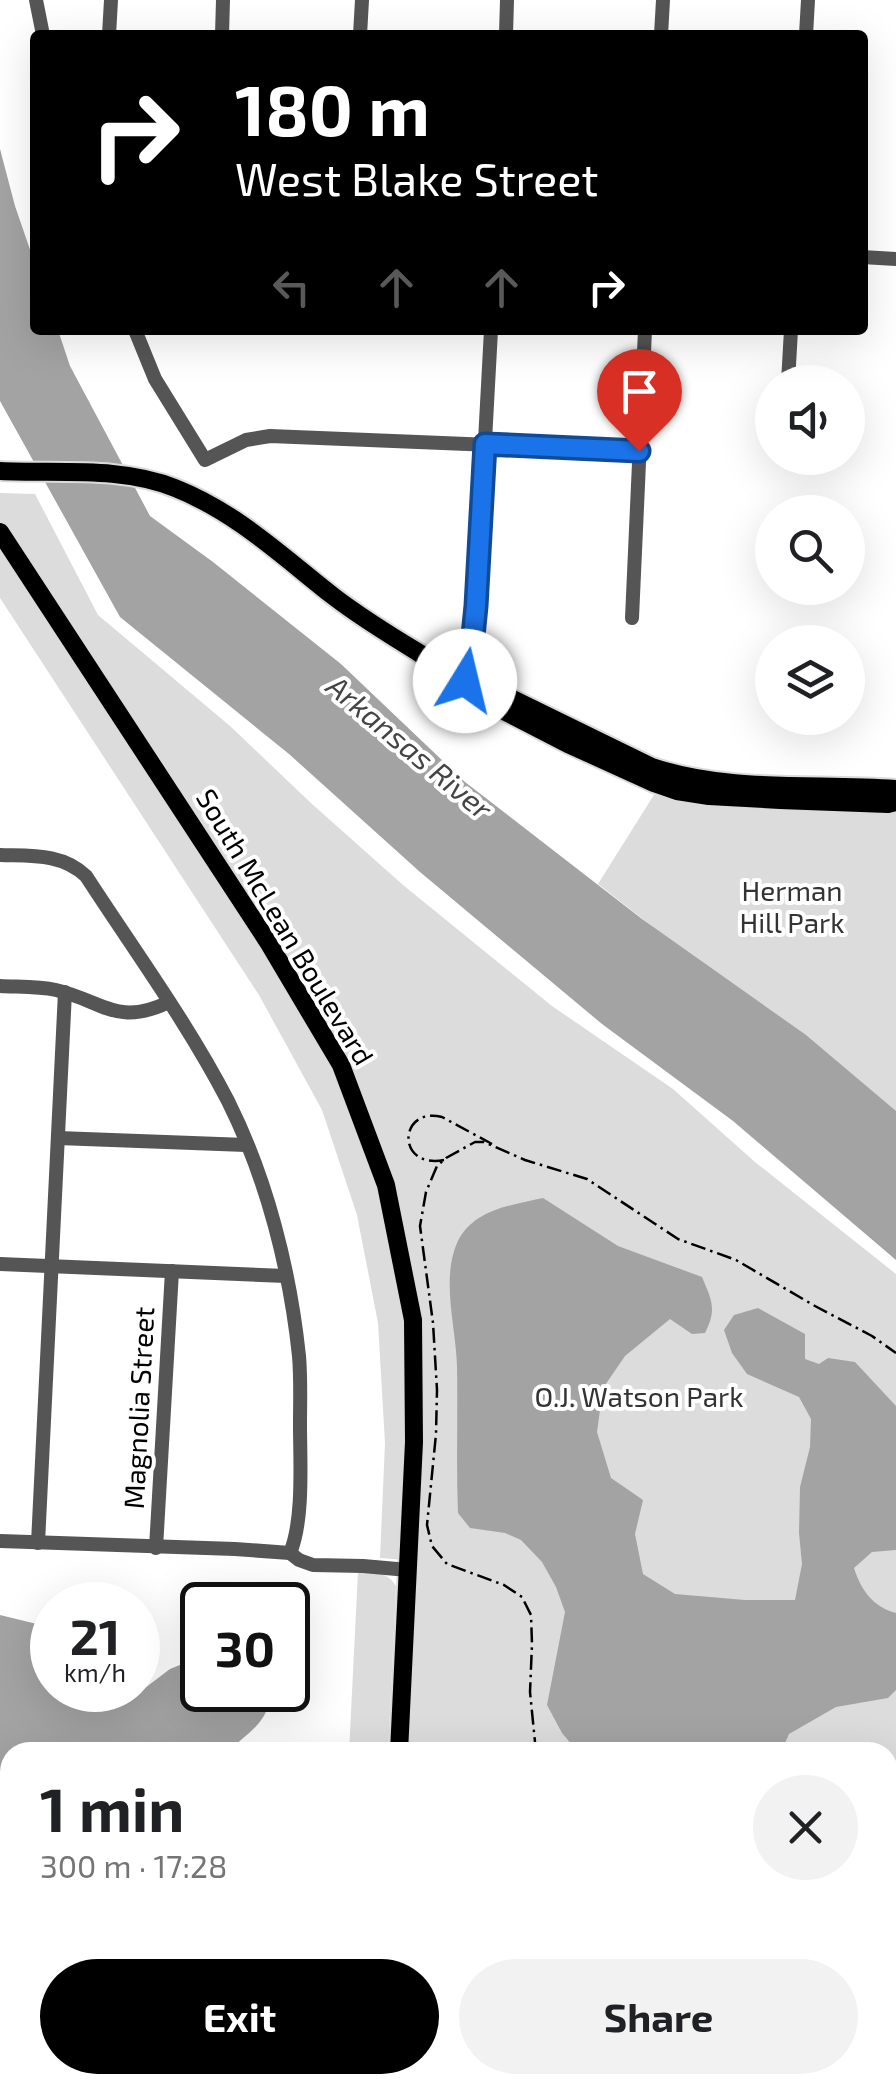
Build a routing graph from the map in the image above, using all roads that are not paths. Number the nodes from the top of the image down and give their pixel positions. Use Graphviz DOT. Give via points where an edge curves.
graph roads {
  1 [pos="36,0"];
  2 [pos="111,0"];
  3 [pos="224,0"];
  4 [pos="362,0"];
  5 [pos="507,0"];
  6 [pos="662,0"];
  7 [pos="808,0"];
  8 [pos="42,30"];
  9 [pos="109,30"];
  10 [pos="222,30"];
  11 [pos="360,30"];
  12 [pos="506,30"];
  13 [pos="661,30"];
  14 [pos="806,30"];
  15 [pos="868,257"];
  16 [pos="896,259"];
  17 [pos="137,335"];
  18 [pos="491,335"];
  19 [pos="645,335"];
  20 [pos="791,335"];
  21 [pos="789,365"];
  22 [pos="485,444"];
  23 [pos="639,451"];
  24 [pos="4,471"];
  25 [pos="0,532"];
  26 [pos="632,618"];
  27 [pos="465,681"];
  28 [pos="896,789"];
  29 [pos="896,802"];
  30 [pos="0,855"];
  31 [pos="0,986"];
  32 [pos="65,992"];
  33 [pos="169,1002"];
  34 [pos="58,1138"];
  35 [pos="246,1145"];
  36 [pos="0,1264"];
  37 [pos="52,1266"];
  38 [pos="172,1271"];
  39 [pos="286,1276"];
  40 [pos="0,1541"];
  41 [pos="38,1543"];
  42 [pos="156,1548"];
  43 [pos="290,1553"];
  44 [pos="408,1570"];
  45 [pos="399,1742"];
  1 -- 8 [label="street"];
  2 -- 9 [label="street"];
  3 -- 10 [label="street"];
  4 -- 11 [label="street"];
  5 -- 12 [label="street"];
  6 -- 13 [label="street"];
  7 -- 14 [label="street"];
  15 -- 16 [label="street"];
  17 -- 22 [label="street" via="205,460 270,436"];
  18 -- 22 [label="street"];
  19 -- 23 [label="street"];
  20 -- 21 [label="street"];
  22 -- 23 [label="street"];
  22 -- 27 [label="street"];
  23 -- 26 [label="street"];
  24 -- 27 [label="main road" via="118,474 173,487 228,514 374,625"];
  25 -- 44 [label="main road, South McLean Boulevard" via="268,942 341,1066 386,1185 413,1320"];
  27 -- 28 [label="main road" via="680,777"];
  27 -- 29 [label="main road" via="477,697 676,791"];
  30 -- 33 [label="street" via="53,858 86,876"];
  31 -- 32 [label="street"];
  32 -- 33 [label="street" via="126,1013"];
  32 -- 34 [label="street"];
  33 -- 35 [label="street"];
  34 -- 35 [label="street"];
  34 -- 37 [label="street"];
  35 -- 39 [label="street"];
  36 -- 37 [label="street"];
  37 -- 38 [label="street"];
  37 -- 41 [label="street"];
  38 -- 39 [label="street"];
  38 -- 42 [label="street, Magnolia Street"];
  39 -- 43 [label="street" via="299,1358 298,1510"];
  40 -- 41 [label="street"];
  41 -- 42 [label="street"];
  42 -- 43 [label="street"];
  43 -- 44 [label="street" via="313,1565"];
  44 -- 45 [label="main road, South McLean Boulevard"];
}
